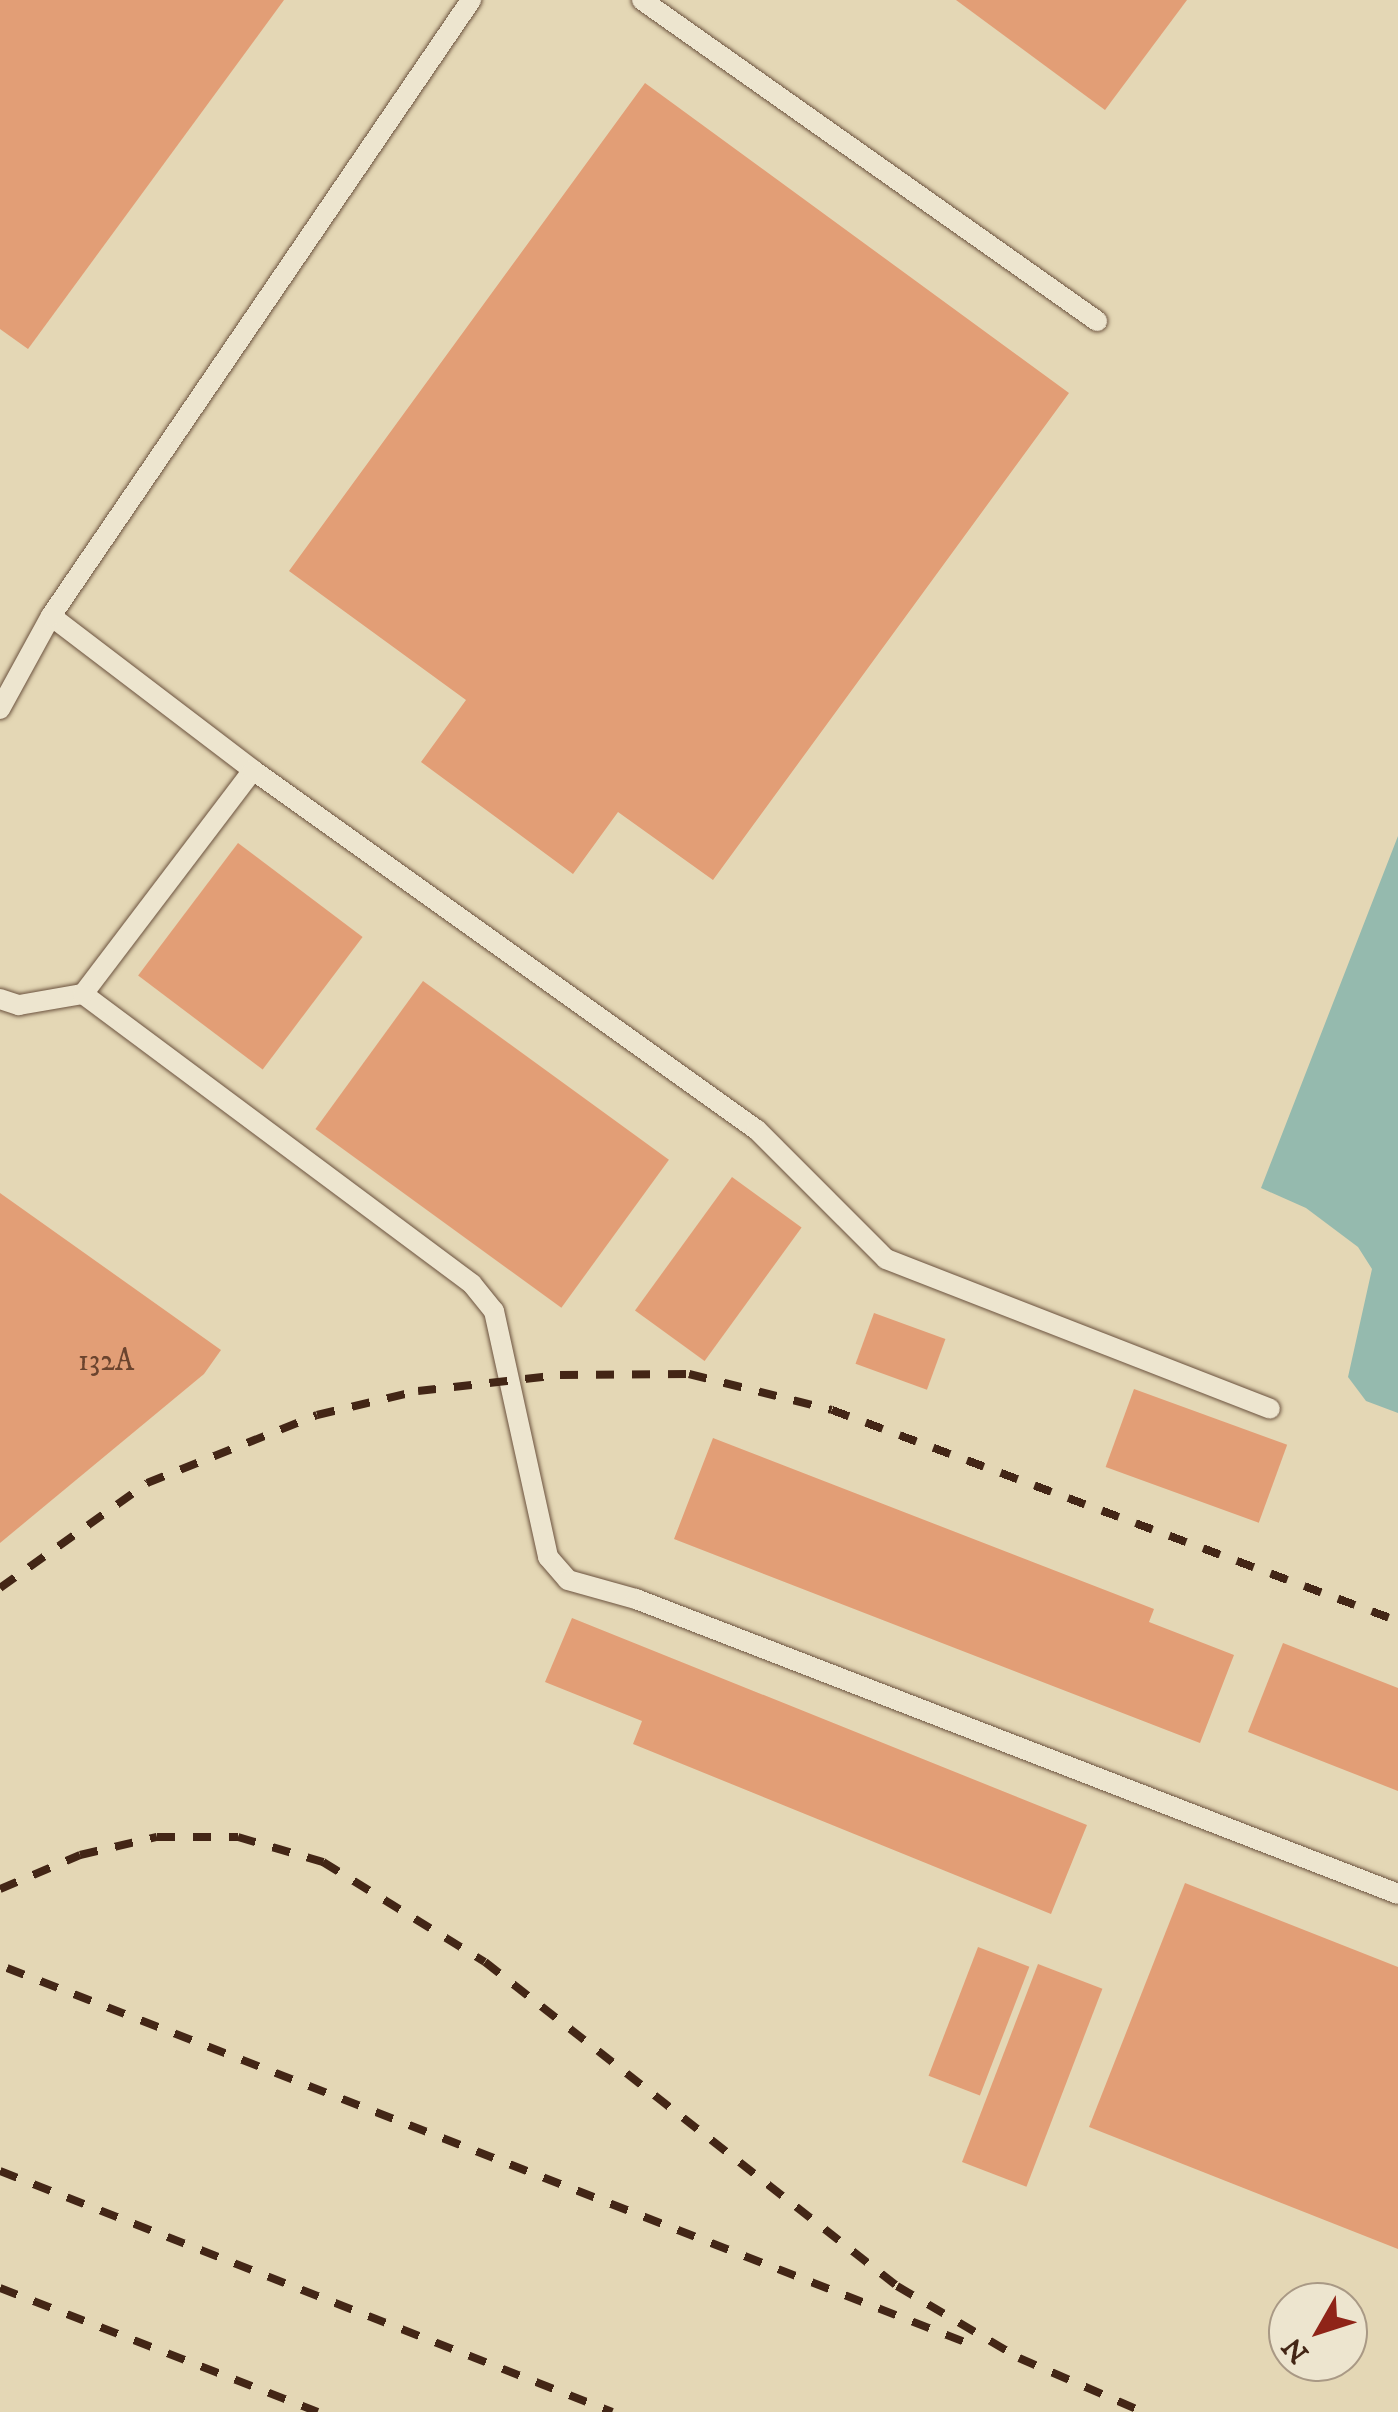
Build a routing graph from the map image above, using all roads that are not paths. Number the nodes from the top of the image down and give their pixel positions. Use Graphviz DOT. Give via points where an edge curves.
graph roads {
  1 [pos="471,0"];
  2 [pos="652,3"];
  3 [pos="1097,322"];
  4 [pos="51,616"];
  5 [pos="0,709"];
  6 [pos="254,770"];
  7 [pos="83,994"];
  8 [pos="0,999"];
  9 [pos="1270,1408"];
  10 [pos="1398,1894"];
  1 -- 4 [label="lane"];
  2 -- 3 [label="lane"];
  4 -- 5 [label="lane"];
  4 -- 6 [label="lane"];
  6 -- 7 [label="lane"];
  6 -- 9 [label="lane" via="757,1130 886,1259"];
  7 -- 8 [label="lane" via="20,1005"];
  7 -- 10 [label="lane" via="472,1284 494,1311 548,1557 568,1580 636,1599"];
}
